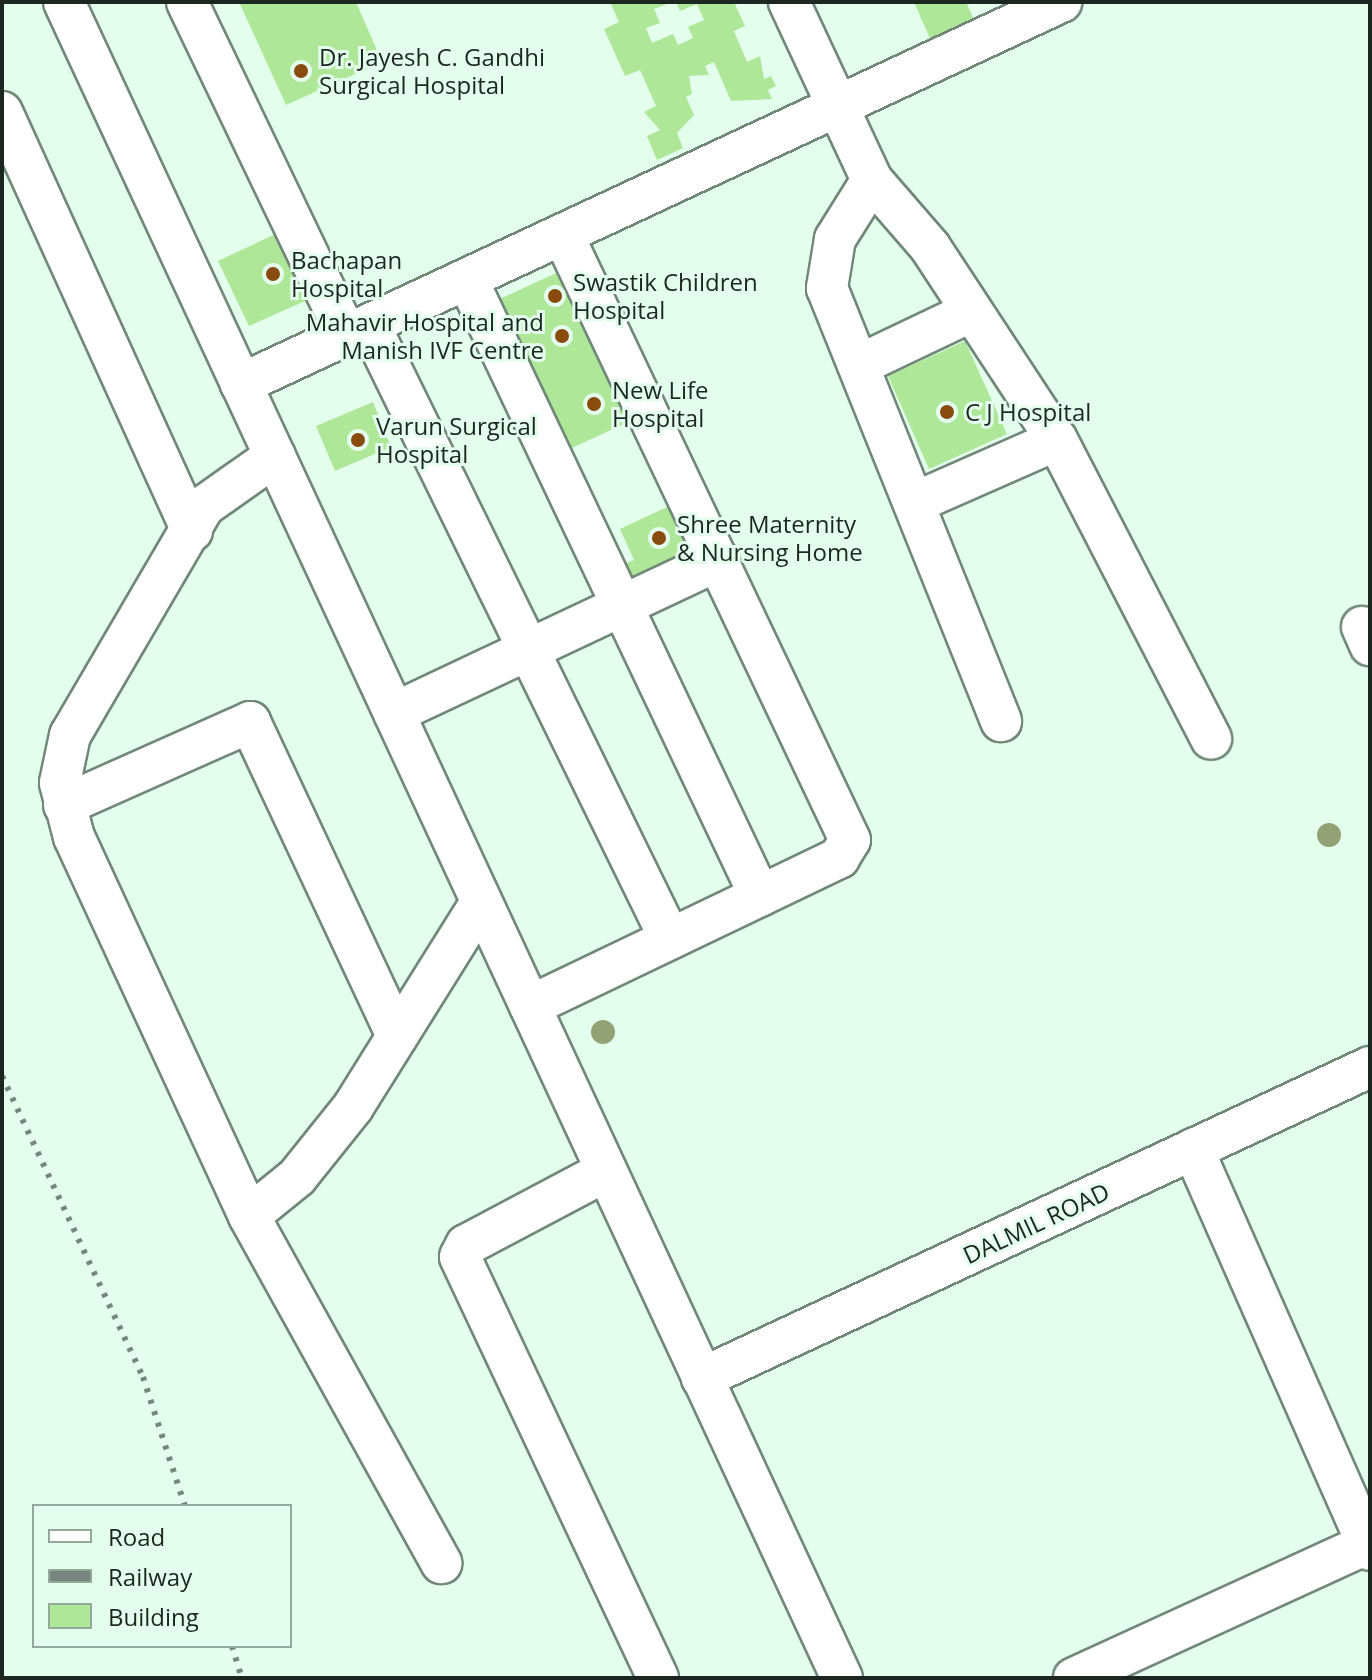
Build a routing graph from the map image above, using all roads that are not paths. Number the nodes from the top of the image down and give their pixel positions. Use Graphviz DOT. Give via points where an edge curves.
graph roads {
  1 [pos="64,2"];
  2 [pos="187,2"];
  3 [pos="789,2"];
  4 [pos="1061,2"];
  5 [pos="989,17"];
  6 [pos="837,107"];
  7 [pos="2,112"];
  8 [pos="872,180"];
  9 [pos="563,235"];
  10 [pos="467,279"];
  11 [pos="972,311"];
  12 [pos="360,333"];
  13 [pos="859,365"];
  14 [pos="241,384"];
  15 [pos="1057,440"];
  16 [pos="275,456"];
  17 [pos="914,503"];
  18 [pos="192,531"];
  19 [pos="719,560"];
  20 [pos="621,603"];
  21 [pos="529,649"];
  22 [pos="394,713"];
  23 [pos="1001,721"];
  24 [pos="1211,739"];
  25 [pos="64,805"];
  26 [pos="760,896"];
  27 [pos="481,902"];
  28 [pos="670,939"];
  29 [pos="530,1006"];
  30 [pos="397,1036"];
  31 [pos="1370,1067"];
  32 [pos="1193,1149"];
  33 [pos="606,1171"];
  34 [pos="249,1216"];
  35 [pos="702,1378"];
  36 [pos="1359,1496"];
  37 [pos="1369,1547"];
  38 [pos="441,1563"];
  39 [pos="1144,1664"];
  40 [pos="658,1678"];
  41 [pos="842,1678"];
  42 [pos="1074,1678"];
  1 -- 14 [label="street"];
  2 -- 12 [label="street"];
  3 -- 6 [label="street"];
  4 -- 5 [label="street"];
  5 -- 6 [label="street"];
  6 -- 8 [label="street"];
  6 -- 9 [label="street"];
  7 -- 18 [label="street"];
  8 -- 11 [label="street"];
  8 -- 13 [label="street" via="826,264 827,288"];
  9 -- 10 [label="street"];
  9 -- 19 [label="street"];
  10 -- 12 [label="street"];
  10 -- 20 [label="street"];
  11 -- 13 [label="street"];
  11 -- 15 [label="street"];
  12 -- 14 [label="street"];
  12 -- 21 [label="street"];
  13 -- 17 [label="street"];
  14 -- 16 [label="street"];
  15 -- 17 [label="street"];
  15 -- 24 [label="street"];
  16 -- 18 [label="street" via="226,486"];
  16 -- 22 [label="street"];
  17 -- 23 [label="street"];
  18 -- 25 [label="street" via="70,735 61,759"];
  19 -- 20 [label="street"];
  19 -- 26 [label="street" via="850,840 839,858"];
  20 -- 21 [label="street"];
  20 -- 26 [label="street"];
  21 -- 22 [label="street"];
  21 -- 28 [label="street"];
  22 -- 27 [label="street"];
  25 -- 30 [label="street" via="250,722"];
  25 -- 34 [label="street"];
  26 -- 28 [label="street"];
  27 -- 29 [label="street"];
  27 -- 30 [label="street"];
  28 -- 29 [label="street"];
  29 -- 33 [label="street"];
  30 -- 34 [label="street" via="321,1149"];
  31 -- 32 [label="street, DALMIL ROAD"];
  32 -- 35 [label="street, DALMIL ROAD"];
  32 -- 36 [label="street"];
  33 -- 35 [label="street"];
  33 -- 40 [label="street" via="466,1245 460,1257"];
  34 -- 38 [label="street"];
  35 -- 41 [label="street"];
  36 -- 37 [label="street"];
  37 -- 39 [label="street"];
  39 -- 42 [label="street"];
}
